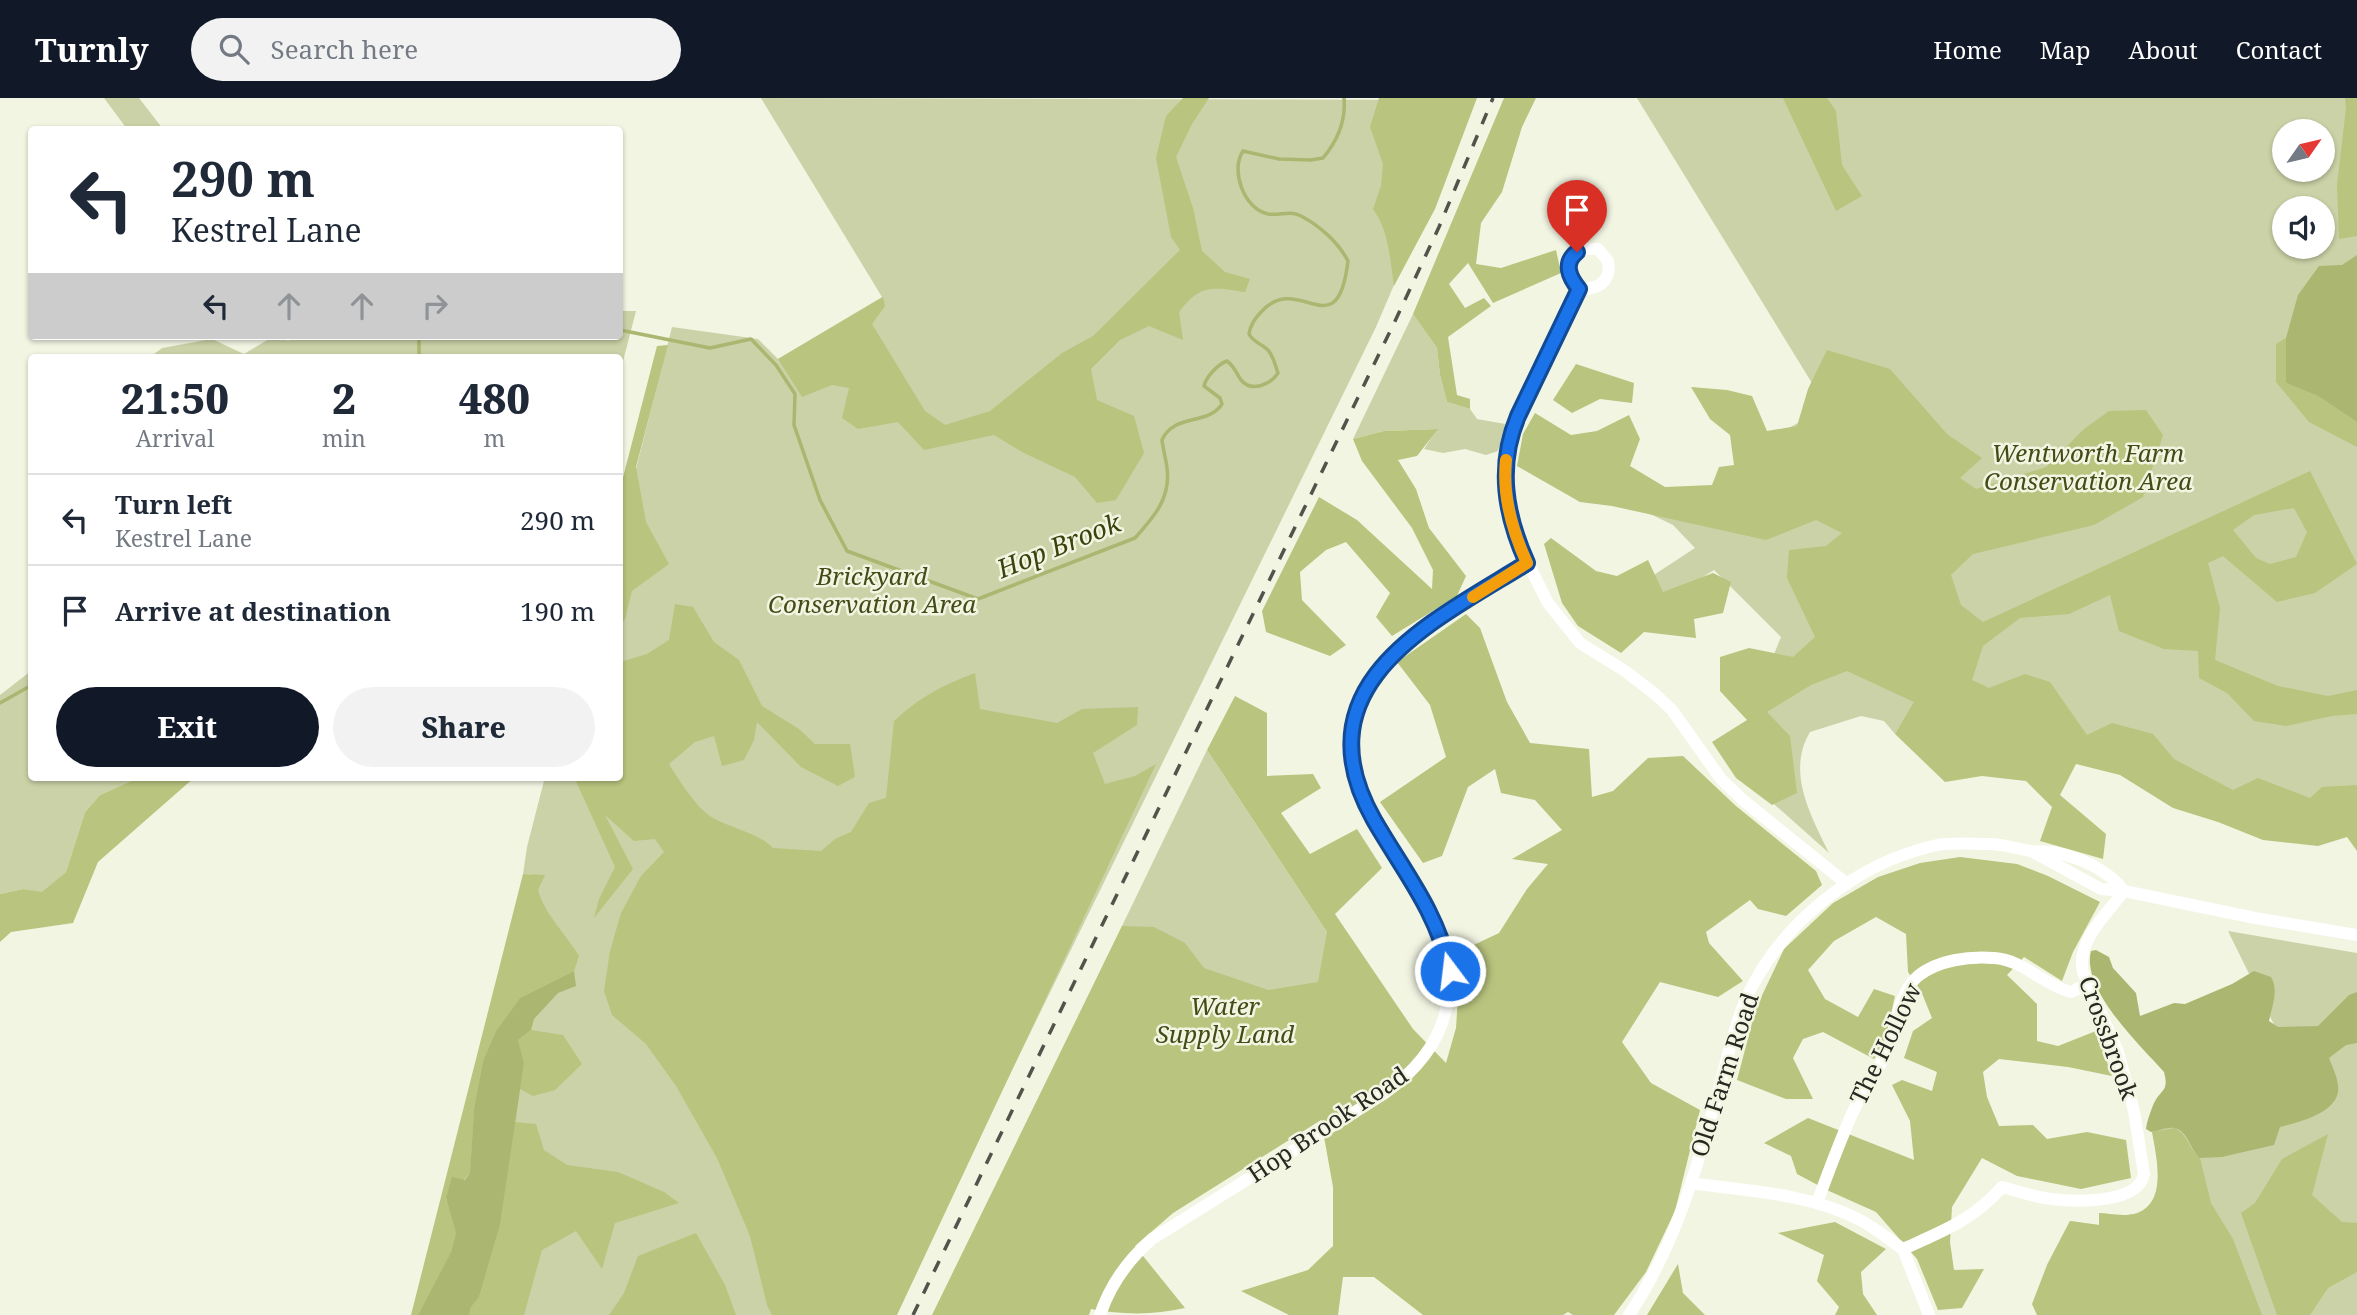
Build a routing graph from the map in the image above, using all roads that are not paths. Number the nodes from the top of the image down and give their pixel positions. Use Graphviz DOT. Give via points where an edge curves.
graph roads {
  1 [pos="1579,289"];
  2 [pos="1527,563"];
  3 [pos="1847,884"];
  4 [pos="2124,891"];
  5 [pos="2357,935"];
  6 [pos="2088,984"];
  7 [pos="1691,1183"];
  8 [pos="1817,1203"];
  9 [pos="1903,1249"];
  10 [pos="1100,1315"];
  11 [pos="1629,1315"];
  12 [pos="1929,1315"];
  1 -- 2 [label="street" via="1508,446 1507,503"];
  2 -- 3 [label="street" via="1548,603 1580,643 1672,709 1721,779"];
  2 -- 10 [label="street, Hop Brook Road" via="1421,629 1392,654 1364,693 1355,723 1353,760 1367,806 1432,914 1446,952 1449,992 1428,1052 1392,1088 1152,1239 1123,1271"];
  3 -- 4 [label="street, Old Farm Road" via="1906,854 1939,845 1999,844 2032,851 2101,889"];
  3 -- 7 [label="street, Old Farm Road" via="1790,932 1746,1000"];
  4 -- 5 [label="street, Old Farm Road"];
  4 -- 6 [label="street, Crossbrook" via="2083,952 2080,961"];
  6 -- 8 [label="street, The Hollow" via="2076,991 2064,990 2015,962 1997,958 1959,959 1916,978 1899,1011 1881,1066 1852,1112"];
  6 -- 9 [label="street, Crossbrook" via="2118,1052 2134,1111 2142,1183 2105,1200 2053,1200 2002,1187 1961,1223"];
  7 -- 8 [label="street"];
  7 -- 11 [label="street, Old Farm Road" via="1661,1262"];
  8 -- 9 [label="street" via="1858,1219"];
  9 -- 12 [label="street"];
}
